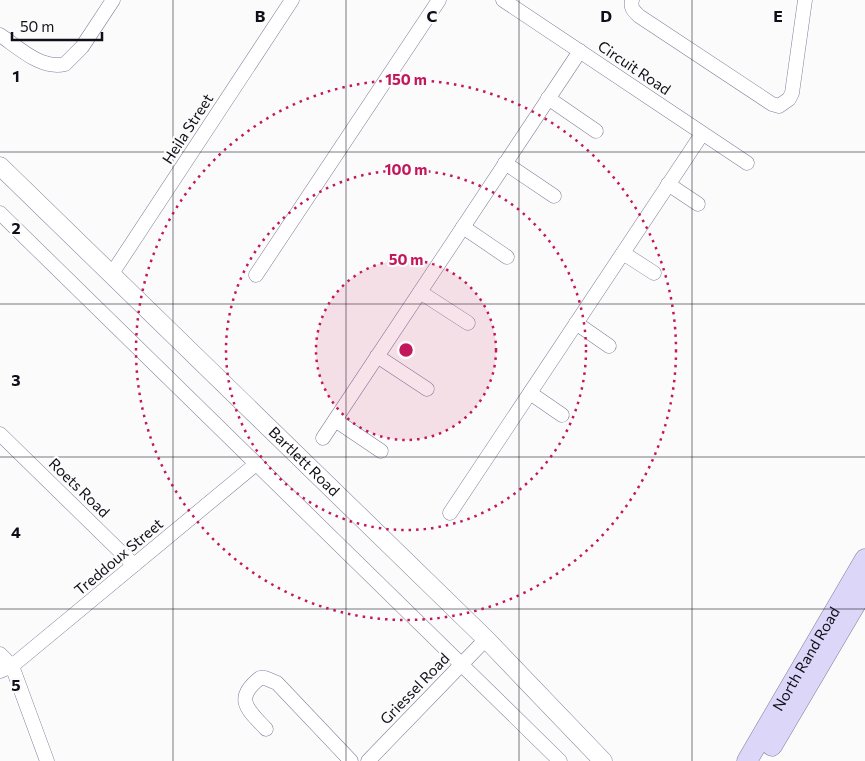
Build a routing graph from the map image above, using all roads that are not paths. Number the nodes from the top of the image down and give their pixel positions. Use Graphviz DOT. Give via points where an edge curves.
graph roads {
  1 [pos="113,0"];
  2 [pos="292,0"];
  3 [pos="439,0"];
  4 [pos="503,0"];
  5 [pos="632,0"];
  6 [pos="805,0"];
  7 [pos="0,34"];
  8 [pos="580,50"];
  9 [pos="548,98"];
  10 [pos="596,131"];
  11 [pos="702,134"];
  12 [pos="505,163"];
  13 [pos="746,163"];
  14 [pos="0,166"];
  15 [pos="668,184"];
  16 [pos="554,196"];
  17 [pos="698,204"];
  18 [pos="0,213"];
  19 [pos="463,226"];
  20 [pos="623,253"];
  21 [pos="507,257"];
  22 [pos="654,273"];
  23 [pos="111,275"];
  24 [pos="256,275"];
  25 [pos="420,292"];
  26 [pos="468,323"];
  27 [pos="576,323"];
  28 [pos="609,346"];
  29 [pos="377,356"];
  30 [pos="427,389"];
  31 [pos="530,393"];
  32 [pos="562,415"];
  33 [pos="335,420"];
  34 [pos="0,434"];
  35 [pos="323,438"];
  36 [pos="381,451"];
  37 [pos="256,464"];
  38 [pos="450,513"];
  39 [pos="865,559"];
  40 [pos="134,566"];
  41 [pos="865,588"];
  42 [pos="486,639"];
  43 [pos="0,654"];
  44 [pos="461,664"];
  45 [pos="6,668"];
  46 [pos="266,729"];
  47 [pos="46,761"];
  48 [pos="351,761"];
  49 [pos="368,761"];
  50 [pos="560,761"];
  51 [pos="603,761"];
  52 [pos="747,761"];
  53 [pos="763,761"];
  1 -- 7 [label="street" via="82,47 65,64 51,65 38,60"];
  2 -- 23 [label="street, Heila Street"];
  3 -- 24 [label="street"];
  4 -- 8 [label="street, Circuit Road"];
  5 -- 6 [label="street" via="633,10 639,16 779,106 792,94"];
  8 -- 9 [label="street"];
  8 -- 11 [label="street, Circuit Road"];
  9 -- 10 [label="street"];
  9 -- 12 [label="street"];
  11 -- 13 [label="street, Circuit Road"];
  11 -- 15 [label="street"];
  12 -- 16 [label="street"];
  12 -- 19 [label="street"];
  14 -- 23 [label="street, Bartlett Road"];
  15 -- 17 [label="street"];
  15 -- 20 [label="street"];
  18 -- 37 [label="street"];
  19 -- 21 [label="street"];
  19 -- 25 [label="street"];
  20 -- 22 [label="street"];
  20 -- 27 [label="street"];
  23 -- 42 [label="street, Bartlett Road"];
  25 -- 26 [label="street"];
  25 -- 29 [label="street"];
  27 -- 28 [label="street"];
  27 -- 31 [label="street"];
  29 -- 30 [label="street"];
  29 -- 33 [label="street"];
  31 -- 32 [label="street"];
  31 -- 38 [label="street"];
  33 -- 35 [label="street"];
  33 -- 36 [label="street"];
  34 -- 40 [label="street, Roets Road"];
  37 -- 40 [label="street, Treddoux Street"];
  37 -- 44 [label="street"];
  39 -- 52 [label="main road, North Rand Road"];
  40 -- 45 [label="street, Treddoux Street"];
  41 -- 53 [label="main road, North Rand Road"];
  42 -- 44 [label="street, Griessel Road"];
  42 -- 51 [label="street, Bartlett Road"];
  43 -- 45 [label="street"];
  44 -- 49 [label="street, Griessel Road"];
  44 -- 50 [label="street"];
  45 -- 47 [label="street"];
  46 -- 48 [label="street" via="245,704 249,689 260,678 277,683"];
}
